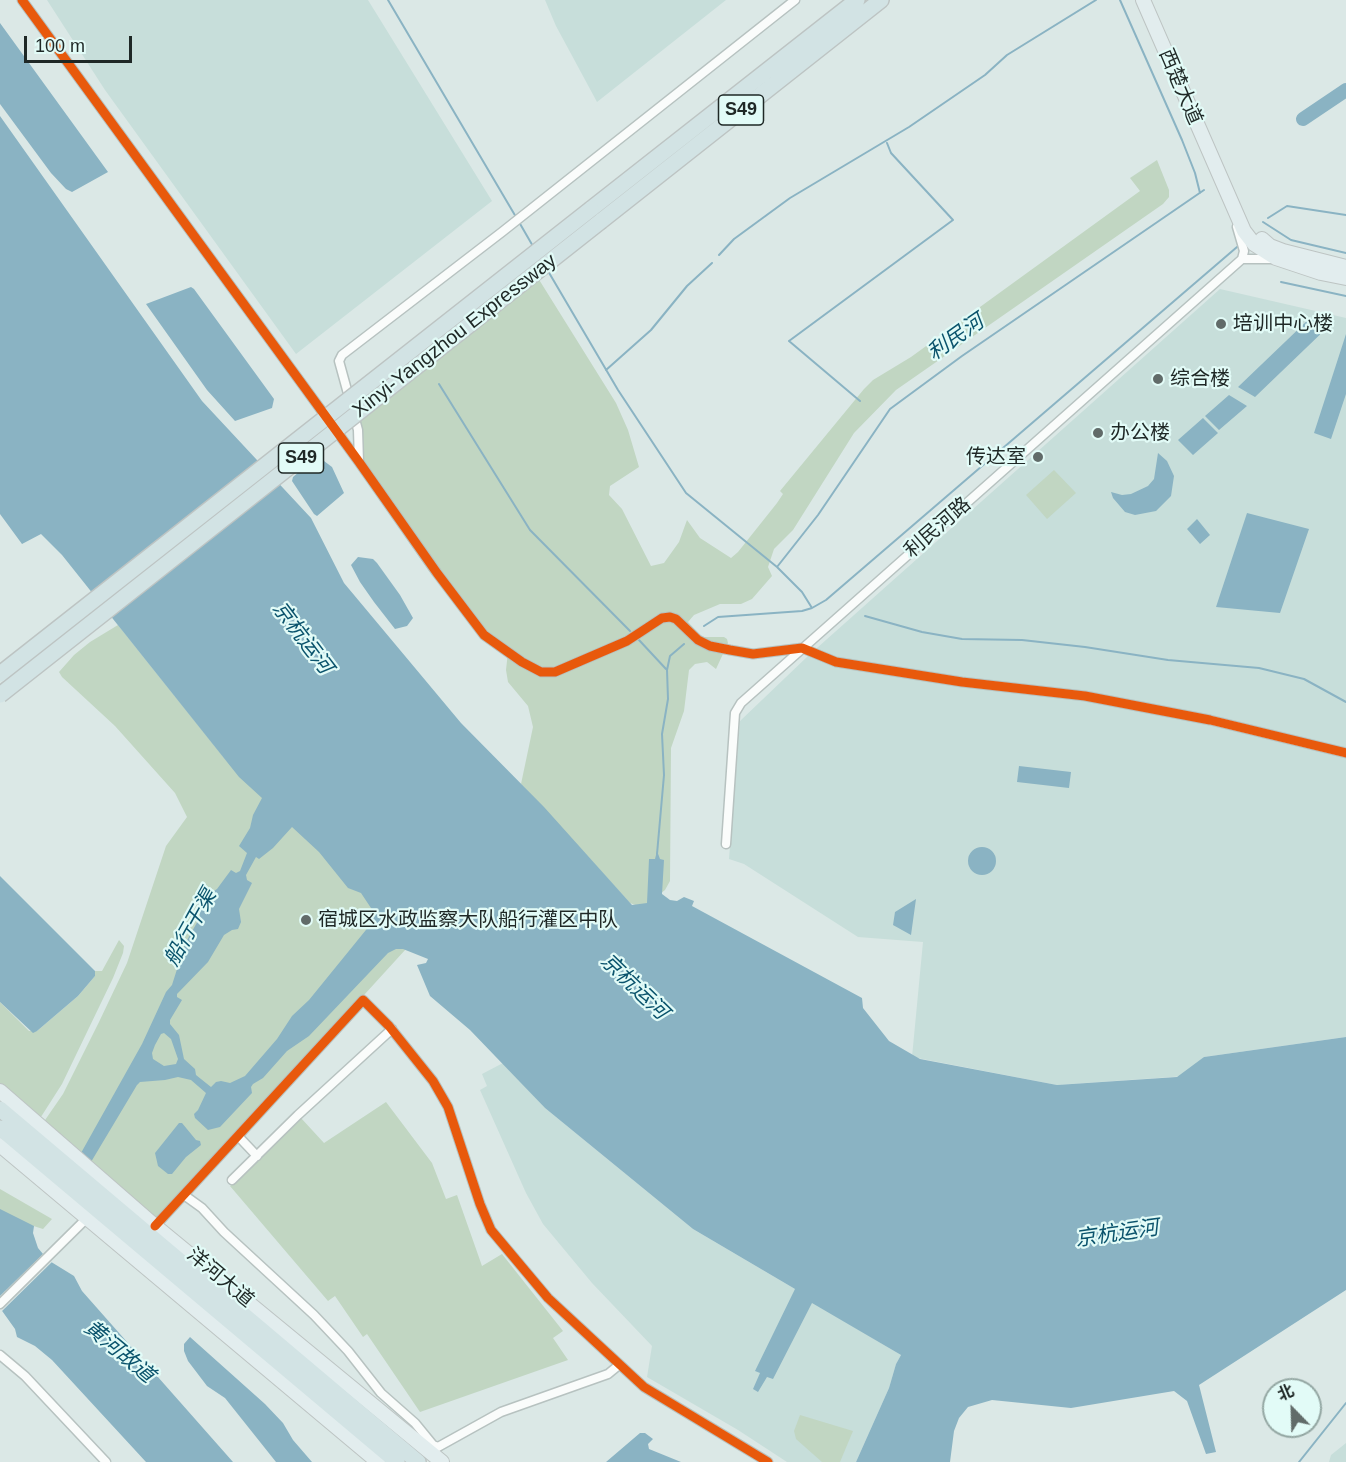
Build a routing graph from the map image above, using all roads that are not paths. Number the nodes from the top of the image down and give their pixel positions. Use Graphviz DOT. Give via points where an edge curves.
graph roads {
  1 [pos="22,0"];
  2 [pos="795,0"];
  3 [pos="857,0"];
  4 [pos="881,0"];
  5 [pos="1143,0"];
  6 [pos="1217,173"];
  7 [pos="596,215"];
  8 [pos="1242,260"];
  9 [pos="1281,260"];
  10 [pos="1346,267"];
  11 [pos="1346,278"];
  12 [pos="359,462"];
  13 [pos="802,648"];
  14 [pos="0,674"];
  15 [pos="0,695"];
  16 [pos="1346,753"];
  17 [pos="726,844"];
  18 [pos="392,1029"];
  19 [pos="0,1091"];
  20 [pos="0,1109"];
  21 [pos="0,1128"];
  22 [pos="238,1136"];
  23 [pos="0,1145"];
  24 [pos="257,1156"];
  25 [pos="232,1180"];
  26 [pos="184,1195"];
  27 [pos="87,1218"];
  28 [pos="156,1226"];
  29 [pos="0,1304"];
  30 [pos="0,1355"];
  31 [pos="619,1365"];
  32 [pos="408,1460"];
  33 [pos="106,1462"];
  34 [pos="378,1462"];
  35 [pos="442,1462"];
  36 [pos="768,1462"];
  1 -- 12 [label="street"];
  2 -- 12 [label="street" via="342,355 339,361 358,430"];
  3 -- 7 [label="highway, Xinyi-Yangzhou Expressway / S49"];
  4 -- 7 [label="highway, Xinyi-Yangzhou Expressway / S49"];
  5 -- 6 [label="main road, 西楚大道"];
  6 -- 8 [label="street" via="1244,251"];
  6 -- 9 [label="main road" via="1244,231 1254,244"];
  6 -- 10 [label="main road" via="1248,223 1270,246"];
  7 -- 14 [label="highway, Xinyi-Yangzhou Expressway / S49, bridge"];
  7 -- 15 [label="highway, Xinyi-Yangzhou Expressway / S49, bridge"];
  8 -- 9 [label="street"];
  8 -- 13 [label="street, 利民河路"];
  9 -- 11 [label="main road"];
  12 -- 13 [label="street" via="484,635 541,672 555,672 627,641 670,617 710,646 753,654"];
  13 -- 16 [label="street" via="836,662 1085,696 1210,720"];
  13 -- 17 [label="street, 利民河路" via="735,713"];
  18 -- 22 [label="street" via="363,1000"];
  18 -- 24 [label="street"];
  18 -- 31 [label="street" via="448,1107 491,1230 548,1298"];
  19 -- 28 [label="main road, 洋河大道"];
  20 -- 32 [label="highway, 洋河大道"];
  21 -- 32 [label="highway, 洋河大道"];
  22 -- 24 [label="street"];
  22 -- 26 [label="street"];
  23 -- 27 [label="main road, 洋河大道"];
  24 -- 25 [label="street"];
  26 -- 28 [label="street"];
  26 -- 31 [label="street" via="314,1315 381,1393 438,1447 501,1412 608,1374"];
  27 -- 29 [label="street"];
  27 -- 34 [label="main road, 洋河大道"];
  28 -- 35 [label="main road, 洋河大道"];
  30 -- 33 [label="street"];
  31 -- 36 [label="street" via="644,1387"];
}
